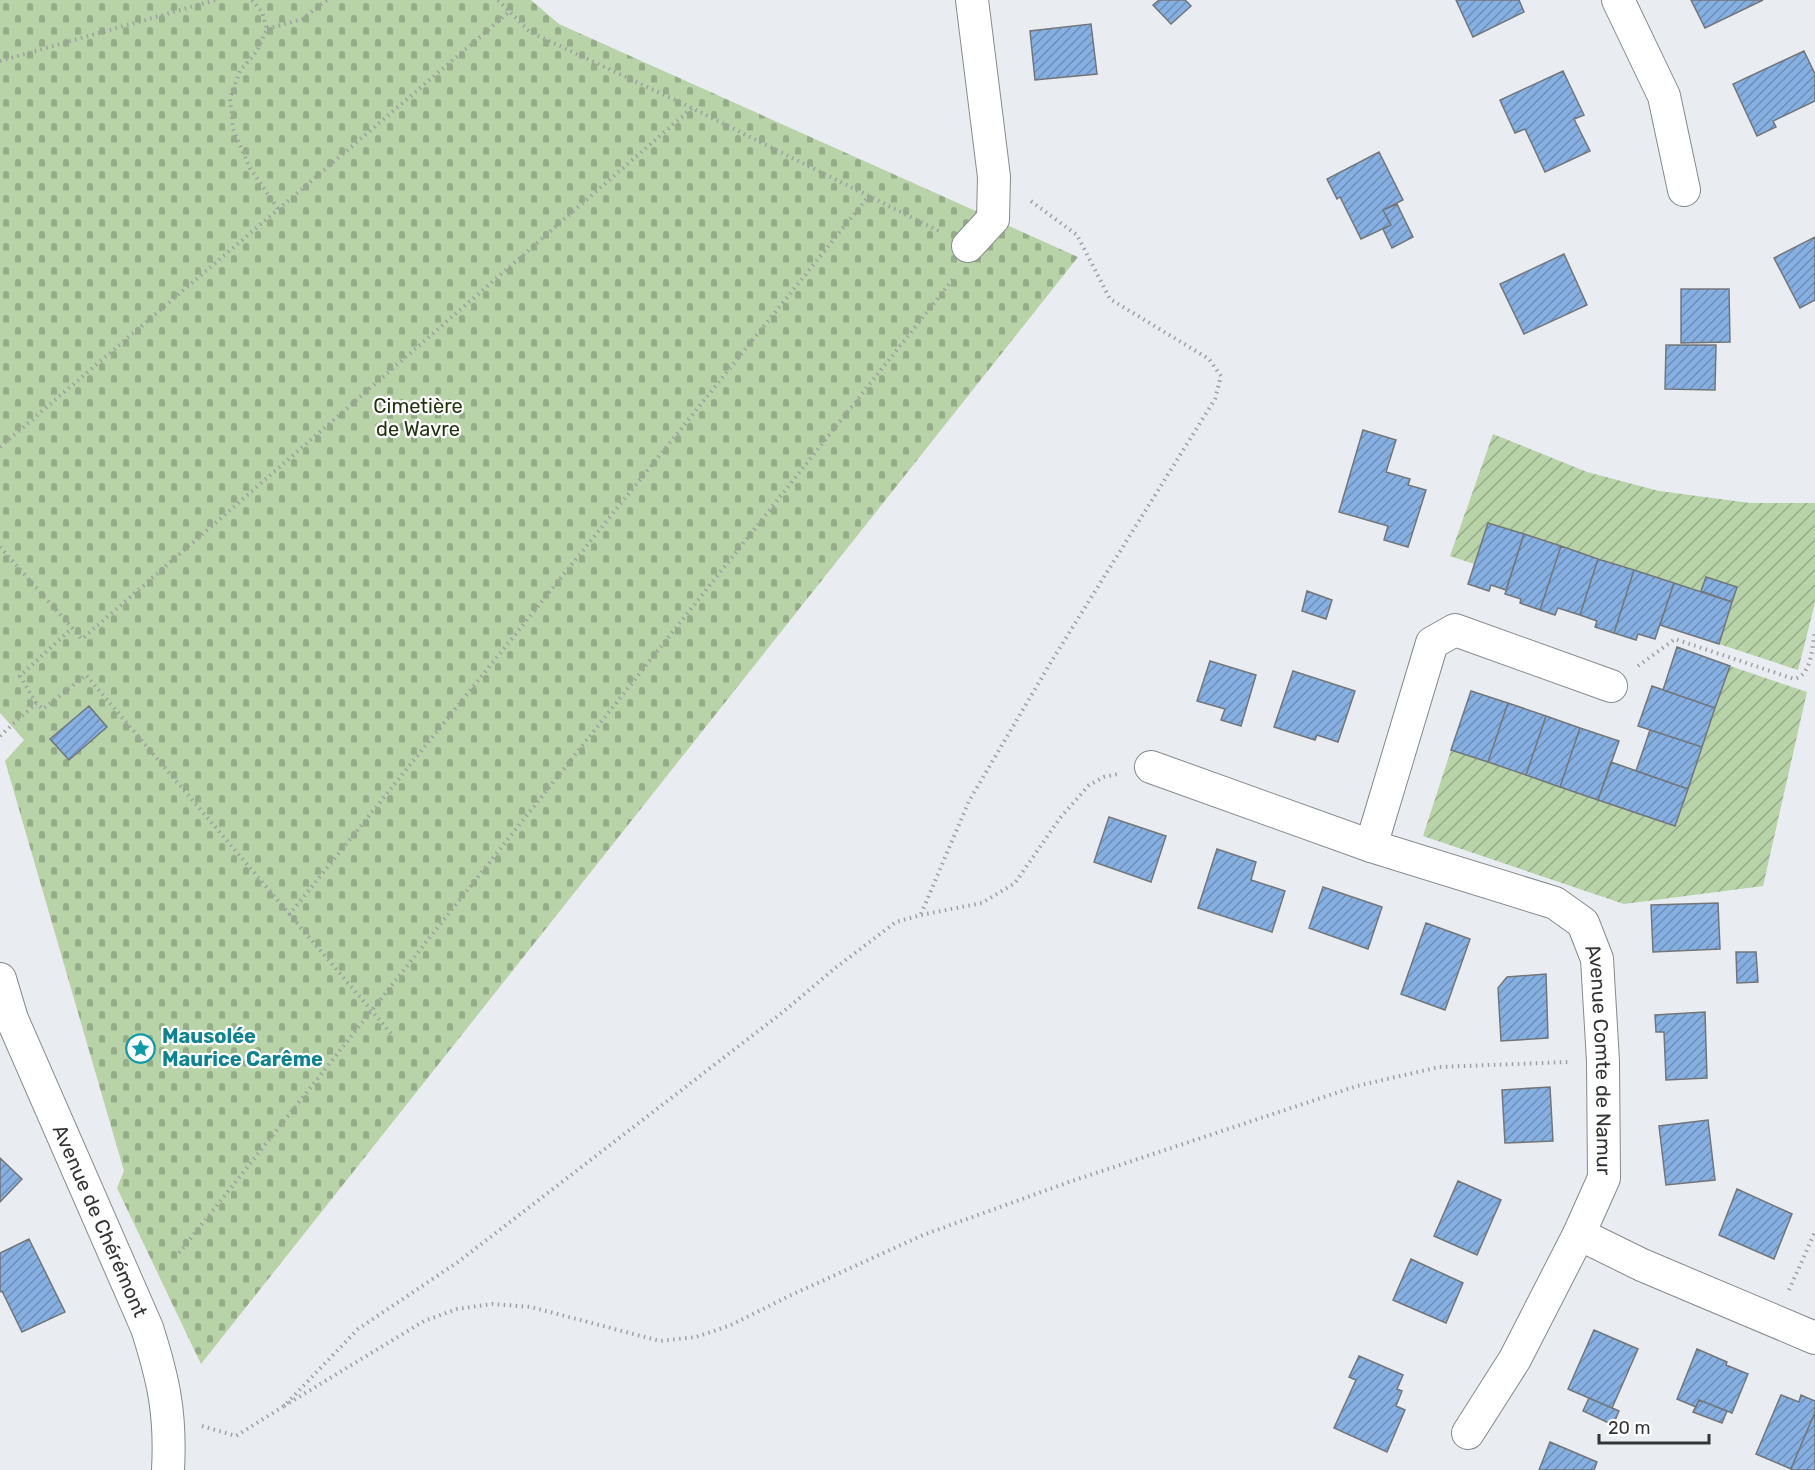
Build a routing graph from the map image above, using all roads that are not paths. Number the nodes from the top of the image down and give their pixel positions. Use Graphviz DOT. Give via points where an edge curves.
graph roads {
  1 [pos="972,0"];
  2 [pos="1618,0"];
  3 [pos="1684,190"];
  4 [pos="968,246"];
  5 [pos="1611,686"];
  6 [pos="1151,767"];
  7 [pos="1371,846"];
  8 [pos="0,979"];
  9 [pos="1579,1234"];
  10 [pos="1815,1338"];
  11 [pos="1468,1433"];
  12 [pos="168,1470"];
  1 -- 4 [label="street" via="994,177 993,219"];
  2 -- 3 [label="street" via="1664,96"];
  5 -- 7 [label="street" via="1455,630 1432,643"];
  6 -- 7 [label="street, Avenue Comte de Namur"];
  7 -- 9 [label="street, Avenue Comte de Namur" via="1555,903 1583,923 1597,959 1604,1178"];
  8 -- 12 [label="street, Avenue de Chérémont" via="12,1019 147,1328 167,1407"];
  9 -- 10 [label="street"];
  9 -- 11 [label="street, Avenue Comte de Namur" via="1515,1359"];
}
